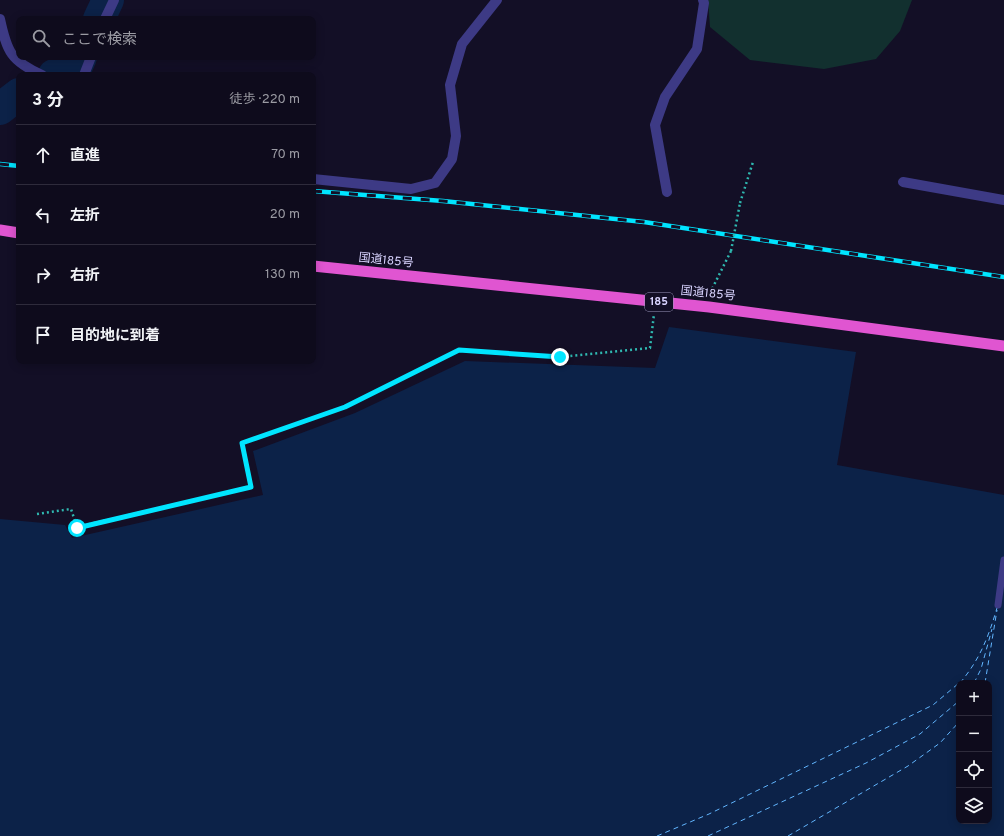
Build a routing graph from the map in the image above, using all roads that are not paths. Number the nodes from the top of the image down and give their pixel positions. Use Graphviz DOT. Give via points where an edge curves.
graph roads {
  1 [pos="114,0"];
  2 [pos="497,0"];
  3 [pos="703,0"];
  4 [pos="106,16"];
  5 [pos="0,19"];
  6 [pos="90,60"];
  7 [pos="36,72"];
  8 [pos="85,72"];
  9 [pos="316,179"];
  10 [pos="903,182"];
  11 [pos="667,192"];
  12 [pos="1004,200"];
  13 [pos="0,230"];
  14 [pos="16,233"];
  15 [pos="316,266"];
  16 [pos="1004,346"];
  17 [pos="1004,560"];
  18 [pos="998,606"];
  1 -- 4 [label="street"];
  2 -- 9 [label="street" via="462,44 450,85 456,136 452,159 435,183 411,189"];
  3 -- 11 [label="street" via="697,49 665,97 655,125"];
  5 -- 7 [label="street" via="3,36 14,59"];
  6 -- 8 [label="street"];
  10 -- 12 [label="street"];
  13 -- 14 [label="highway"];
  15 -- 16 [label="highway, 国道185号 / 185" via="787,317"];
  17 -- 18 [label="lane"];
}
